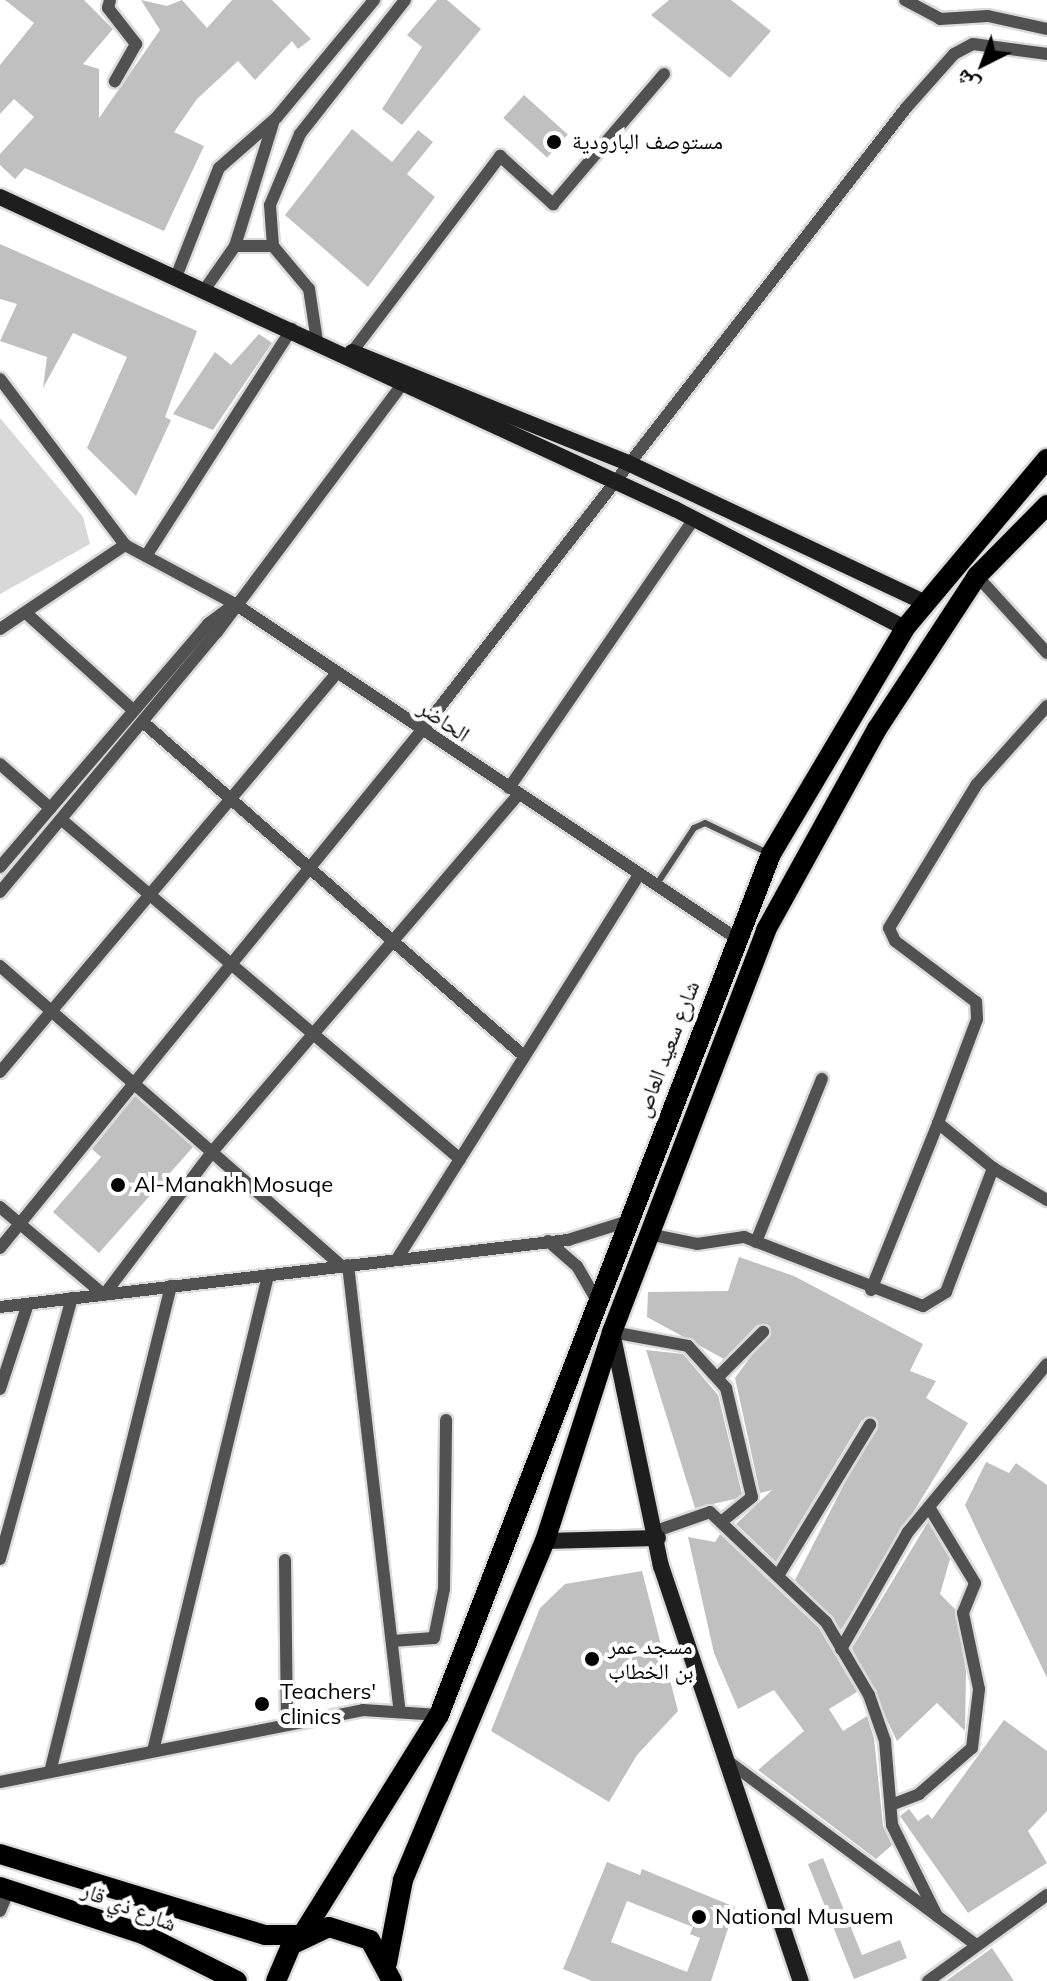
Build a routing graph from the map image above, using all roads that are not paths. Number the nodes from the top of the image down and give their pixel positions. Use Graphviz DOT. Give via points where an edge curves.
graph roads {
  1 [pos="106,0"];
  2 [pos="374,0"];
  3 [pos="405,0"];
  4 [pos="905,0"];
  5 [pos="988,16"];
  6 [pos="1047,29"];
  7 [pos="981,43"];
  8 [pos="1047,54"];
  9 [pos="664,74"];
  10 [pos="115,81"];
  11 [pos="277,117"];
  12 [pos="0,197"];
  13 [pos="235,246"];
  14 [pos="273,246"];
  15 [pos="176,277"];
  16 [pos="205,289"];
  17 [pos="292,329"];
  18 [pos="321,343"];
  19 [pos="352,352"];
  20 [pos="0,379"];
  21 [pos="400,387"];
  22 [pos="1047,459"];
  23 [pos="628,463"];
  24 [pos="613,482"];
  25 [pos="1047,505"];
  26 [pos="694,519"];
  27 [pos="125,545"];
  28 [pos="146,556"];
  29 [pos="977,576"];
  30 [pos="926,603"];
  31 [pos="235,604"];
  32 [pos="26,613"];
  33 [pos="905,628"];
  34 [pos="0,629"];
  35 [pos="1047,653"];
  36 [pos="337,673"];
  37 [pos="1047,706"];
  38 [pos="133,710"];
  39 [pos="144,723"];
  40 [pos="422,730"];
  41 [pos="0,764"];
  42 [pos="514,791"];
  43 [pos="230,799"];
  44 [pos="50,808"];
  45 [pos="62,820"];
  46 [pos="771,854"];
  47 [pos="0,867"];
  48 [pos="309,867"];
  49 [pos="639,874"];
  50 [pos="656,885"];
  51 [pos="0,892"];
  52 [pos="150,894"];
  53 [pos="736,938"];
  54 [pos="393,941"];
  55 [pos="230,963"];
  56 [pos="0,966"];
  57 [pos="51,1011"];
  58 [pos="313,1034"];
  59 [pos="524,1056"];
  60 [pos="0,1072"];
  61 [pos="822,1079"];
  62 [pos="133,1082"];
  63 [pos="938,1123"];
  64 [pos="212,1152"];
  65 [pos="460,1159"];
  66 [pos="993,1168"];
  67 [pos="1047,1200"];
  68 [pos="0,1207"];
  69 [pos="18,1222"];
  70 [pos="625,1222"];
  71 [pos="648,1234"];
  72 [pos="548,1241"];
  73 [pos="756,1242"];
  74 [pos="0,1248"];
  75 [pos="397,1259"];
  76 [pos="345,1266"];
  77 [pos="268,1275"];
  78 [pos="171,1286"];
  79 [pos="871,1290"];
  80 [pos="104,1295"];
  81 [pos="72,1298"];
  82 [pos="596,1299"];
  83 [pos="28,1304"];
  84 [pos="0,1307"];
  85 [pos="612,1332"];
  86 [pos="763,1332"];
  87 [pos="1047,1364"];
  88 [pos="718,1377"];
  89 [pos="0,1389"];
  90 [pos="446,1420"];
  91 [pos="870,1425"];
  92 [pos="929,1507"];
  93 [pos="722,1521"];
  94 [pos="658,1534"];
  95 [pos="545,1541"];
  96 [pos="0,1559"];
  97 [pos="285,1560"];
  98 [pos="779,1574"];
  99 [pos="392,1641"];
  100 [pos="841,1649"];
  101 [pos="400,1712"];
  102 [pos="439,1715"];
  103 [pos="287,1725"];
  104 [pos="153,1751"];
  105 [pos="729,1762"];
  106 [pos="50,1772"];
  107 [pos="0,1782"];
  108 [pos="891,1805"];
  109 [pos="0,1854"];
  110 [pos="5,1889"];
  111 [pos="1047,1895"];
  112 [pos="0,1911"];
  113 [pos="937,1916"];
  114 [pos="302,1935"];
  115 [pos="975,1944"];
  116 [pos="390,1972"];
  117 [pos="237,1981"];
  118 [pos="276,1981"];
  119 [pos="801,1981"];
  120 [pos="928,1981"];
  1 -- 10 [label="street" via="136,44"];
  2 -- 11 [label="street"];
  3 -- 14 [label="street" via="286,157 270,205"];
  4 -- 5 [label="street" via="949,21"];
  5 -- 6 [label="street"];
  5 -- 7 [label="street"];
  7 -- 8 [label="street"];
  7 -- 23 [label="street" via="954,54 906,108"];
  9 -- 19 [label="street" via="553,204 500,156"];
  11 -- 13 [label="street" via="254,168"];
  11 -- 15 [label="street" via="232,153 209,185"];
  12 -- 15 [label="main road"];
  13 -- 14 [label="street"];
  13 -- 16 [label="street"];
  14 -- 18 [label="street" via="309,289"];
  15 -- 16 [label="main road"];
  16 -- 17 [label="main road"];
  17 -- 18 [label="main road"];
  17 -- 28 [label="street"];
  18 -- 19 [label="main road"];
  18 -- 21 [label="main road"];
  19 -- 23 [label="main road"];
  20 -- 27 [label="street"];
  21 -- 24 [label="main road"];
  21 -- 31 [label="street"];
  22 -- 30 [label="main road, شارع سعيد العاص"];
  23 -- 24 [label="street"];
  23 -- 30 [label="main road"];
  24 -- 26 [label="main road"];
  24 -- 40 [label="street"];
  25 -- 29 [label="main road"];
  26 -- 33 [label="main road"];
  26 -- 42 [label="street"];
  27 -- 28 [label="street, الحاضر"];
  27 -- 32 [label="street"];
  28 -- 31 [label="street, الحاضر"];
  29 -- 35 [label="street"];
  29 -- 71 [label="main road" via="877,729 766,930"];
  30 -- 33 [label="main road, شارع سعيد العاص"];
  31 -- 36 [label="street, الحاضر"];
  31 -- 38 [label="street"];
  31 -- 39 [label="street"];
  32 -- 34 [label="street"];
  32 -- 38 [label="street"];
  33 -- 46 [label="main road, شارع سعيد العاص"];
  36 -- 40 [label="street, الحاضر"];
  36 -- 43 [label="street"];
  37 -- 63 [label="street" via="977,784 889,928 895,941 976,1002 977,1019"];
  38 -- 44 [label="street"];
  39 -- 43 [label="street"];
  39 -- 45 [label="street"];
  40 -- 42 [label="street, الحاضر"];
  40 -- 48 [label="street"];
  41 -- 44 [label="street"];
  42 -- 49 [label="street, الحاضر"];
  42 -- 54 [label="street"];
  43 -- 48 [label="street"];
  43 -- 52 [label="street"];
  44 -- 47 [label="street"];
  45 -- 51 [label="street"];
  45 -- 52 [label="street"];
  46 -- 50 [label="lane" via="705,823 690,833"];
  46 -- 53 [label="main road, شارع سعيد العاص"];
  48 -- 54 [label="street"];
  48 -- 55 [label="street"];
  49 -- 50 [label="street, الحاضر"];
  49 -- 59 [label="street"];
  50 -- 53 [label="street, الحاضر"];
  52 -- 55 [label="street"];
  52 -- 57 [label="street"];
  53 -- 70 [label="main road, شارع سعيد العاص"];
  54 -- 58 [label="street"];
  54 -- 59 [label="street"];
  55 -- 58 [label="street"];
  55 -- 62 [label="street"];
  56 -- 57 [label="street"];
  57 -- 60 [label="street"];
  57 -- 62 [label="street"];
  58 -- 64 [label="street"];
  58 -- 65 [label="street"];
  59 -- 65 [label="street"];
  61 -- 73 [label="street"];
  62 -- 64 [label="street"];
  62 -- 69 [label="street"];
  63 -- 66 [label="street"];
  63 -- 79 [label="street"];
  64 -- 76 [label="street"];
  64 -- 80 [label="street"];
  65 -- 75 [label="street"];
  66 -- 67 [label="street"];
  66 -- 79 [label="street" via="946,1292 923,1306"];
  68 -- 69 [label="street"];
  69 -- 74 [label="street"];
  69 -- 80 [label="street"];
  70 -- 72 [label="street"];
  70 -- 82 [label="main road, شارع سعيد العاص"];
  71 -- 73 [label="street" via="697,1244"];
  71 -- 85 [label="main road"];
  72 -- 75 [label="street"];
  72 -- 82 [label="street" via="577,1266"];
  73 -- 79 [label="street"];
  75 -- 76 [label="street"];
  76 -- 77 [label="street"];
  76 -- 99 [label="street"];
  77 -- 78 [label="street"];
  77 -- 104 [label="street"];
  78 -- 80 [label="street"];
  78 -- 106 [label="street"];
  80 -- 81 [label="street"];
  81 -- 83 [label="street"];
  81 -- 96 [label="street"];
  82 -- 102 [label="main road, شارع سعيد العاص"];
  83 -- 84 [label="street"];
  83 -- 89 [label="street"];
  85 -- 88 [label="street" via="688,1346"];
  85 -- 94 [label="main road"];
  85 -- 95 [label="main road"];
  86 -- 88 [label="street"];
  87 -- 92 [label="street"];
  88 -- 93 [label="street" via="752,1497"];
  90 -- 99 [label="street" via="444,1589 434,1638"];
  91 -- 98 [label="street"];
  92 -- 100 [label="street"];
  92 -- 108 [label="street" via="975,1583 963,1613 979,1689 972,1748 919,1794"];
  93 -- 94 [label="street" via="710,1512"];
  93 -- 98 [label="street"];
  94 -- 95 [label="main road"];
  94 -- 105 [label="main road" via="661,1566"];
  95 -- 116 [label="main road" via="403,1880"];
  97 -- 103 [label="street"];
  98 -- 100 [label="street"];
  99 -- 101 [label="street"];
  100 -- 108 [label="street" via="885,1741"];
  101 -- 102 [label="street"];
  101 -- 103 [label="street" via="363,1710"];
  102 -- 114 [label="main road, شارع سعيد العاص"];
  103 -- 104 [label="street"];
  104 -- 106 [label="street"];
  105 -- 113 [label="street"];
  105 -- 119 [label="main road"];
  106 -- 107 [label="street"];
  108 -- 113 [label="street" via="892,1825"];
  109 -- 114 [label="main road" via="265,1935"];
  110 -- 112 [label="street"];
  110 -- 117 [label="main road, شارع ذي قار" via="143,1934"];
  111 -- 115 [label="street"];
  113 -- 115 [label="street"];
  114 -- 116 [label="main road" via="329,1927 358,1932"];
  114 -- 118 [label="main road, شارع سعيد العاص" via="283,1957"];
  115 -- 120 [label="street"];
}
